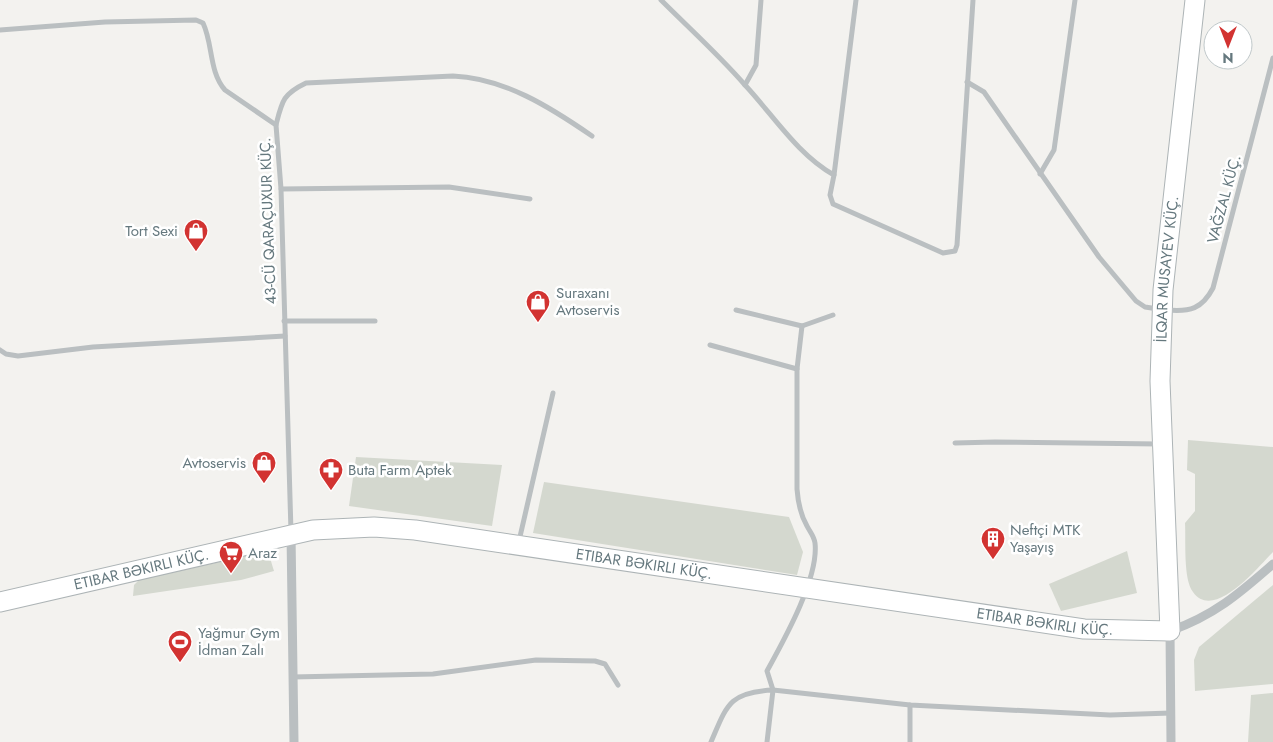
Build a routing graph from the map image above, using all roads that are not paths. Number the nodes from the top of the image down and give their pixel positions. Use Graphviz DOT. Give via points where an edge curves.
graph roads {
  1 [pos="661,0"];
  2 [pos="761,0"];
  3 [pos="856,0"];
  4 [pos="974,0"];
  5 [pos="1075,0"];
  6 [pos="1196,0"];
  7 [pos="0,30"];
  8 [pos="1273,58"];
  9 [pos="967,82"];
  10 [pos="745,85"];
  11 [pos="276,125"];
  12 [pos="592,136"];
  13 [pos="1040,174"];
  14 [pos="834,175"];
  15 [pos="281,189"];
  16 [pos="530,199"];
  17 [pos="736,310"];
  18 [pos="1163,310"];
  19 [pos="833,315"];
  20 [pos="375,320"];
  21 [pos="284,321"];
  22 [pos="802,326"];
  23 [pos="285,336"];
  24 [pos="710,345"];
  25 [pos="0,350"];
  26 [pos="797,368"];
  27 [pos="554,393"];
  28 [pos="955,444"];
  29 [pos="1162,444"];
  30 [pos="291,533"];
  31 [pos="518,545"];
  32 [pos="1273,564"];
  33 [pos="806,589"];
  34 [pos="0,598"];
  35 [pos="0,602"];
  36 [pos="1170,631"];
  37 [pos="292,676"];
  38 [pos="618,685"];
  39 [pos="773,690"];
  40 [pos="910,705"];
  41 [pos="1172,713"];
  42 [pos="294,742"];
  43 [pos="711,742"];
  44 [pos="767,742"];
  45 [pos="910,742"];
  46 [pos="1171,742"];
  1 -- 10 [label="street"];
  2 -- 10 [label="street" via="756,65"];
  3 -- 14 [label="street"];
  4 -- 9 [label="street"];
  5 -- 13 [label="street" via="1054,150"];
  6 -- 18 [label="main road, İLQAR MUSAYEV KÜÇ." via="1171,203"];
  7 -- 11 [label="street, 43-CÜ QARAÇUXUR KÜÇ." via="105,22 196,20 203,23 208,33 219,83"];
  8 -- 18 [label="street, VAĞZAL KÜÇ." via="1214,288 1201,306 1179,311"];
  9 -- 13 [label="street, VAĞZAL KÜÇ." via="984,92"];
  9 -- 14 [label="street" via="955,251 943,253 833,204 830,196"];
  10 -- 14 [label="street" via="800,148"];
  11 -- 12 [label="street" via="282,102 289,91 306,83 453,76 476,77 500,84 564,116"];
  11 -- 15 [label="street, 43-CÜ QARAÇUXUR KÜÇ."];
  13 -- 18 [label="street, VAĞZAL KÜÇ." via="1099,258 1136,301 1145,307"];
  15 -- 16 [label="street" via="449,187"];
  15 -- 21 [label="street, 43-CÜ QARAÇUXUR KÜÇ."];
  17 -- 22 [label="street"];
  18 -- 29 [label="main road, İLQAR MUSAYEV KÜÇ."];
  19 -- 22 [label="street"];
  20 -- 21 [label="street"];
  21 -- 23 [label="street, 43-CÜ QARAÇUXUR KÜÇ."];
  22 -- 26 [label="street"];
  23 -- 25 [label="street" via="93,347 18,356"];
  23 -- 30 [label="street, 43-CÜ QARAÇUXUR KÜÇ."];
  24 -- 26 [label="street"];
  26 -- 33 [label="street" via="799,507 815,546"];
  27 -- 31 [label="street"];
  28 -- 29 [label="street"];
  29 -- 36 [label="main road, İLQAR MUSAYEV KÜÇ."];
  30 -- 31 [label="main road, ETIBAR BƏKIRLI KÜÇ." via="374,527"];
  30 -- 35 [label="main road, ETIBAR BƏKIRLI KÜÇ."];
  30 -- 37 [label="street"];
  31 -- 33 [label="main road, ETIBAR BƏKIRLI KÜÇ."];
  32 -- 36 [label="street, ETIBAR BƏKIRLI KÜÇ." via="1212,614"];
  33 -- 36 [label="main road, ETIBAR BƏKIRLI KÜÇ." via="1084,629"];
  33 -- 39 [label="street" via="767,671"];
  34 -- 35 [label="street"];
  36 -- 41 [label="street"];
  37 -- 38 [label="street" via="433,674 536,660 595,661 605,664"];
  37 -- 42 [label="street"];
  39 -- 40 [label="street"];
  39 -- 43 [label="street" via="751,691 736,698 722,717"];
  39 -- 44 [label="street"];
  40 -- 41 [label="street" via="1110,715"];
  40 -- 45 [label="street"];
  41 -- 46 [label="street"];
}
